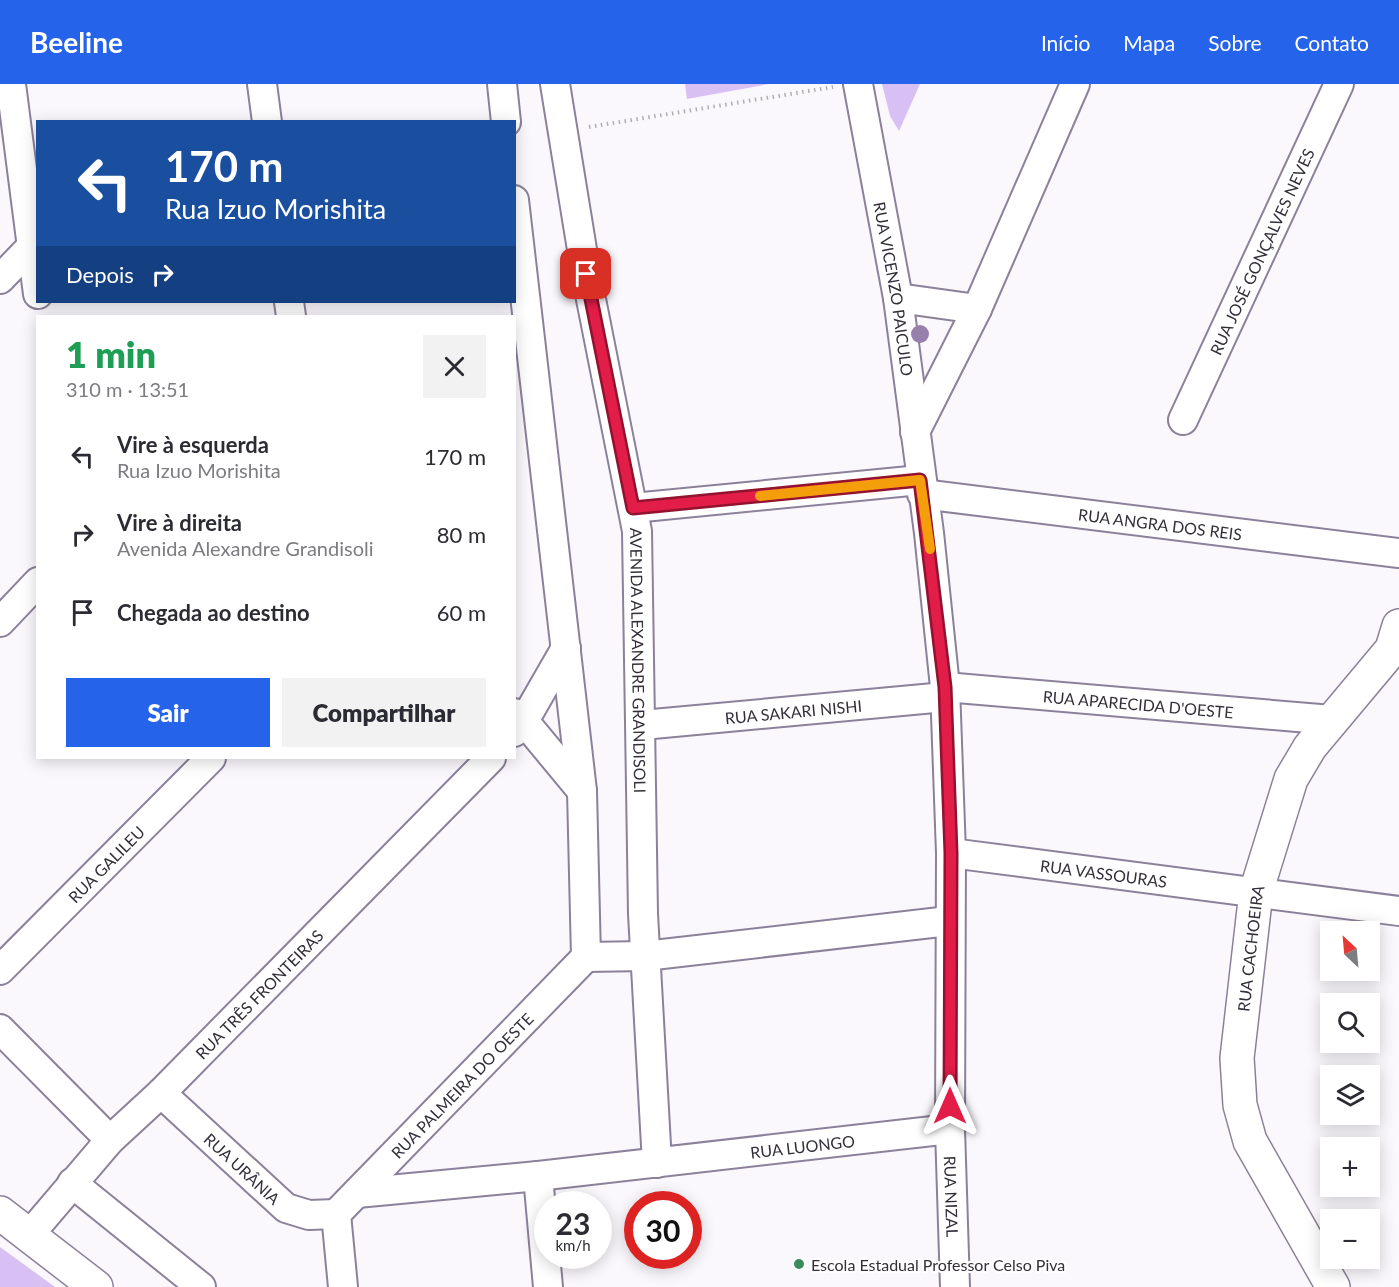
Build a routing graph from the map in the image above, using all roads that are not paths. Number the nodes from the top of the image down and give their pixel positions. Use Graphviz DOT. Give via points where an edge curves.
graph roads {
  1 [pos="10,84"];
  2 [pos="262,84"];
  3 [pos="502,84"];
  4 [pos="555,84"];
  5 [pos="1075,84"];
  6 [pos="1339,84"];
  7 [pos="851,85"];
  8 [pos="267,120"];
  9 [pos="506,120"];
  10 [pos="516,217"];
  11 [pos="31,247"];
  12 [pos="0,279"];
  13 [pos="36,281"];
  14 [pos="898,298"];
  15 [pos="977,309"];
  16 [pos="1184,420"];
  17 [pos="915,432"];
  18 [pos="921,487"];
  19 [pos="633,508"];
  20 [pos="1399,553"];
  21 [pos="36,584"];
  22 [pos="0,622"];
  23 [pos="1399,626"];
  24 [pos="566,648"];
  25 [pos="945,692"];
  26 [pos="1332,720"];
  27 [pos="518,722"];
  28 [pos="642,725"];
  29 [pos="210,759"];
  30 [pos="490,759"];
  31 [pos="582,791"];
  32 [pos="951,853"];
  33 [pos="1256,892"];
  34 [pos="1399,911"];
  35 [pos="949,921"];
  36 [pos="645,956"];
  37 [pos="586,957"];
  38 [pos="0,970"];
  39 [pos="0,1029"];
  40 [pos="161,1093"];
  41 [pos="950,1129"];
  42 [pos="110,1140"];
  43 [pos="657,1163"];
  44 [pos="538,1176"];
  45 [pos="72,1183"];
  46 [pos="357,1193"];
  47 [pos="0,1213"];
  48 [pos="336,1214"];
  49 [pos="30,1234"];
  50 [pos="96,1287"];
  51 [pos="201,1287"];
  52 [pos="343,1287"];
  53 [pos="548,1287"];
  54 [pos="955,1287"];
  55 [pos="1333,1287"];
  1 -- 11 [label="street"];
  2 -- 8 [label="street"];
  3 -- 9 [label="street"];
  4 -- 19 [label="street, AVENIDA ALEXANDRE GRANDISOLI" via="586,274"];
  5 -- 15 [label="street"];
  6 -- 16 [label="street, RUA JOSÉ GONÇALVES NEVES"];
  7 -- 14 [label="street, RUA VICENZO PAICULO"];
  10 -- 24 [label="street"];
  11 -- 12 [label="street"];
  11 -- 13 [label="street"];
  14 -- 15 [label="street"];
  14 -- 17 [label="street, RUA VICENZO PAICULO"];
  15 -- 17 [label="street"];
  17 -- 18 [label="street, RUA VICENZO PAICULO"];
  18 -- 19 [label="street, RUA ANGRA DOS REIS"];
  18 -- 20 [label="street, RUA ANGRA DOS REIS"];
  18 -- 25 [label="street, RUA NIZAL"];
  19 -- 28 [label="street, AVENIDA ALEXANDRE GRANDISOLI" via="637,531"];
  21 -- 22 [label="street"];
  23 -- 26 [label="main road, RUA CACHOEIRA" via="1392,649"];
  24 -- 27 [label="street"];
  24 -- 31 [label="street"];
  25 -- 26 [label="street, RUA APARECIDA D'OESTE"];
  25 -- 28 [label="street, RUA SAKARI NISHI"];
  25 -- 32 [label="street, RUA NIZAL"];
  26 -- 33 [label="main road, RUA CACHOEIRA" via="1291,779"];
  27 -- 31 [label="street"];
  28 -- 36 [label="street, AVENIDA ALEXANDRE GRANDISOLI"];
  29 -- 38 [label="street, RUA GALILEU"];
  30 -- 40 [label="street, RUA TRÊS FRONTEIRAS"];
  31 -- 37 [label="street"];
  32 -- 33 [label="street, RUA VASSOURAS"];
  32 -- 35 [label="street, RUA NIZAL"];
  33 -- 34 [label="street, RUA VASSOURAS"];
  33 -- 55 [label="main road, RUA CACHOEIRA" via="1237,1058 1240,1105 1250,1141"];
  35 -- 36 [label="street"];
  35 -- 41 [label="street, RUA NIZAL"];
  36 -- 37 [label="street"];
  36 -- 43 [label="street, AVENIDA ALEXANDRE GRANDISOLI"];
  37 -- 46 [label="street, RUA PALMEIRA DO OESTE"];
  39 -- 42 [label="street"];
  40 -- 42 [label="street, RUA TRÊS FRONTEIRAS"];
  40 -- 48 [label="street, RUA URÂNIA" via="286,1208 309,1215"];
  41 -- 43 [label="street, RUA LUONGO"];
  41 -- 54 [label="street, RUA NIZAL"];
  42 -- 45 [label="street, RUA TRÊS FRONTEIRAS"];
  43 -- 44 [label="street, RUA LUONGO"];
  44 -- 46 [label="street, RUA LUONGO"];
  44 -- 53 [label="street"];
  45 -- 49 [label="street, RUA TRÊS FRONTEIRAS"];
  45 -- 51 [label="street"];
  46 -- 48 [label="street, RUA PALMEIRA DO OESTE"];
  47 -- 49 [label="main road"];
  48 -- 52 [label="street"];
  49 -- 50 [label="main road"];
}
